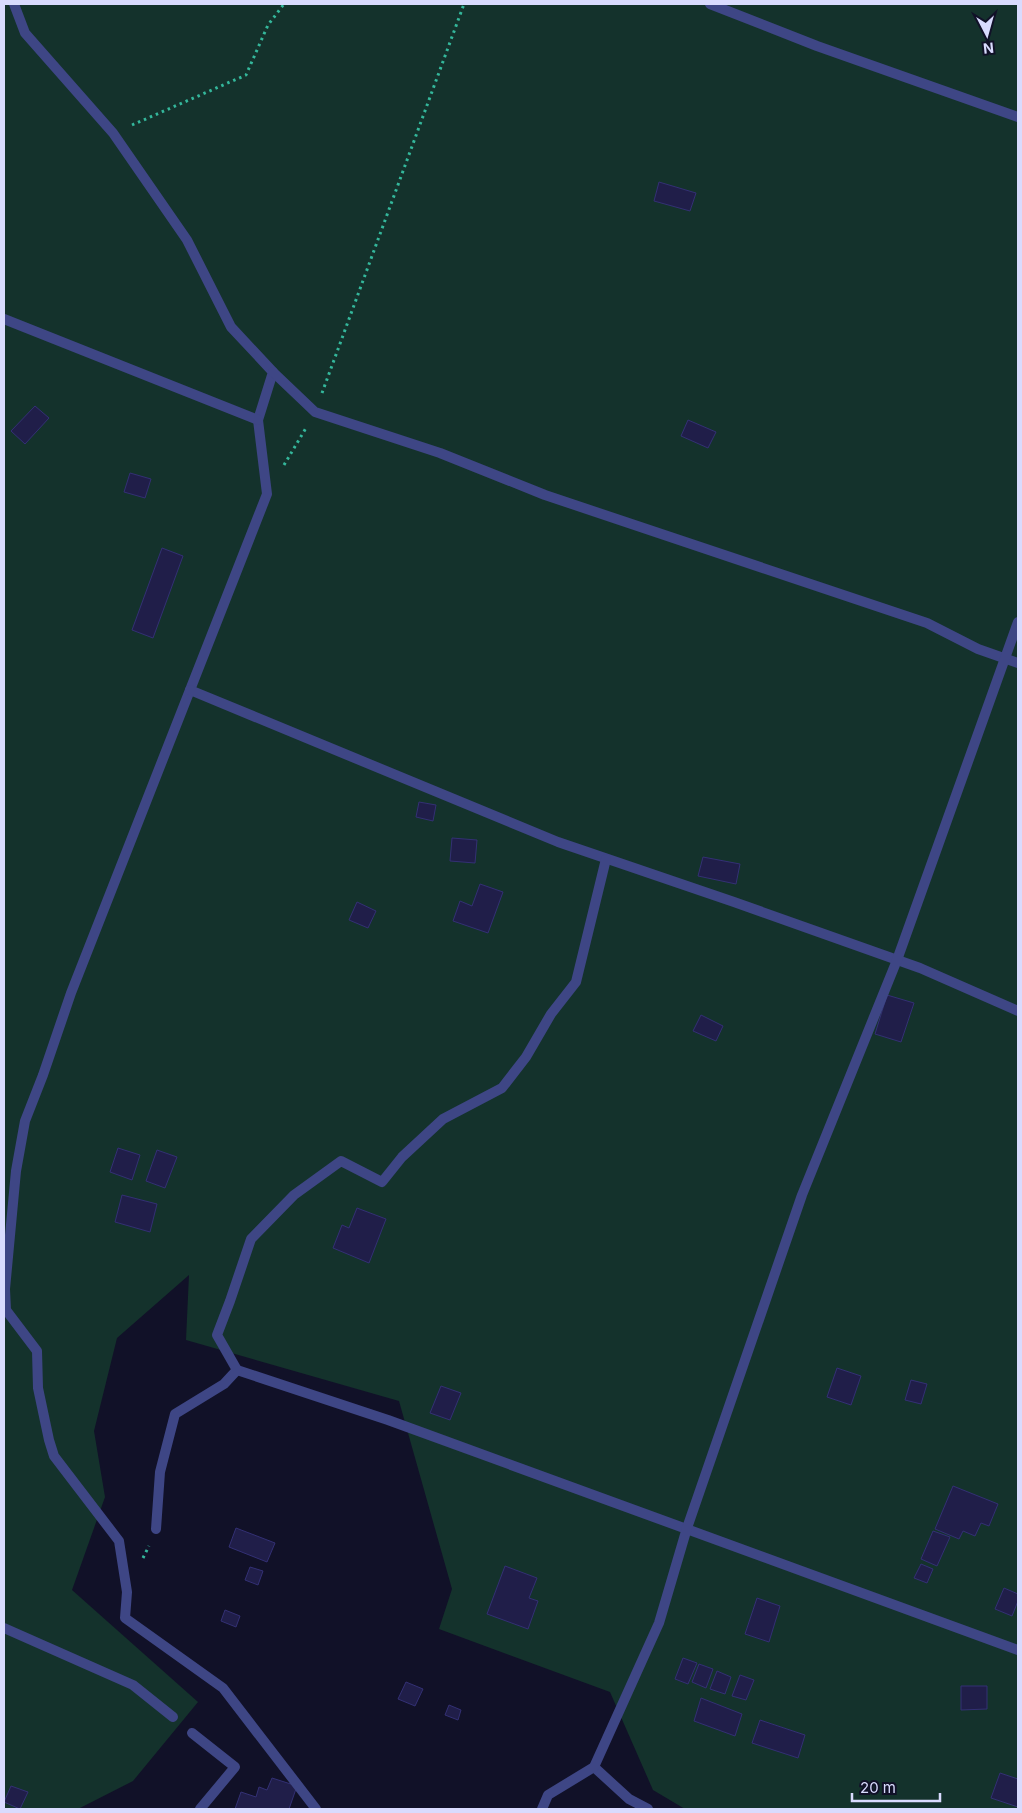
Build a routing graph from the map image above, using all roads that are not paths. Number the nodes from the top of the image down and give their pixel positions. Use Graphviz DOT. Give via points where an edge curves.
graph roads {
  1 [pos="14,4"];
  2 [pos="710,4"];
  3 [pos="1018,118"];
  4 [pos="4,319"];
  5 [pos="273,372"];
  6 [pos="258,420"];
  7 [pos="1018,622"];
  8 [pos="1004,658"];
  9 [pos="1018,663"];
  10 [pos="190,690"];
  11 [pos="606,859"];
  12 [pos="897,960"];
  13 [pos="1018,1011"];
  14 [pos="5,1268"];
  15 [pos="237,1370"];
  16 [pos="687,1528"];
  17 [pos="156,1529"];
  18 [pos="4,1628"];
  19 [pos="1018,1650"];
  20 [pos="173,1717"];
  21 [pos="192,1733"];
  22 [pos="594,1767"];
  23 [pos="200,1809"];
  24 [pos="316,1809"];
  25 [pos="542,1809"];
  26 [pos="648,1809"];
  1 -- 5 [label="street" via="25,33 113,133 187,240 231,327"];
  2 -- 3 [label="street"];
  4 -- 6 [label="street"];
  5 -- 6 [label="street"];
  5 -- 8 [label="street" via="315,412 440,453 545,495 927,623 978,649"];
  6 -- 10 [label="street" via="267,494"];
  7 -- 8 [label="street"];
  8 -- 9 [label="street"];
  8 -- 12 [label="street"];
  10 -- 11 [label="street"];
  10 -- 14 [label="street" via="25,1121"];
  11 -- 12 [label="street"];
  11 -- 15 [label="street" via="576,982 502,1088 443,1119 402,1157 382,1182 341,1161 294,1195 251,1239 217,1335"];
  12 -- 13 [label="street"];
  12 -- 16 [label="street" via="802,1195"];
  14 -- 24 [label="street" via="6,1310 36,1351 38,1388 54,1456 119,1541 127,1592 125,1618 222,1688"];
  15 -- 16 [label="street" via="388,1420"];
  15 -- 17 [label="street" via="224,1384 175,1414 160,1472"];
  16 -- 19 [label="street"];
  16 -- 22 [label="street" via="659,1623"];
  18 -- 20 [label="street" via="133,1685"];
  21 -- 23 [label="street" via="235,1767"];
  22 -- 25 [label="street" via="548,1795"];
  22 -- 26 [label="street" via="629,1800"];
}
